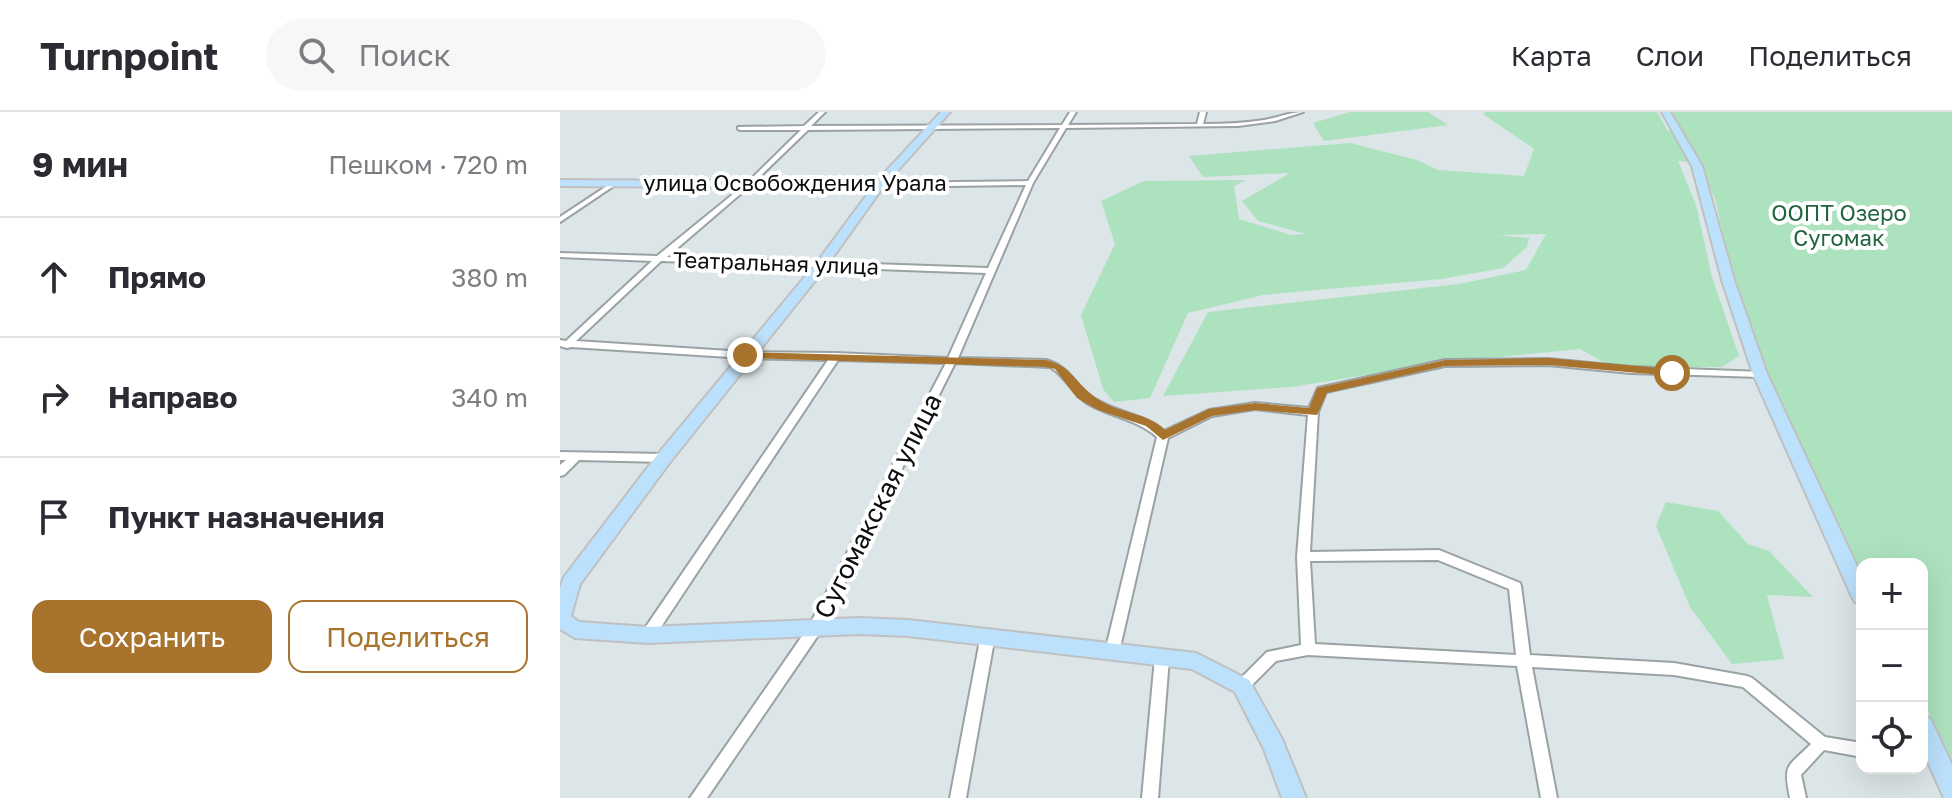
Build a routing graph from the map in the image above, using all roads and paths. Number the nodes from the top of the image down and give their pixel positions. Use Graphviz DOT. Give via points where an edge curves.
graph roads {
  1 [pos="822,112"];
  2 [pos="946,112"];
  3 [pos="1073,112"];
  4 [pos="1203,112"];
  5 [pos="1300,112"];
  6 [pos="1666,112"];
  7 [pos="809,126"];
  8 [pos="932,126"];
  9 [pos="1200,126"];
  10 [pos="1067,127"];
  11 [pos="740,128"];
  12 [pos="560,183"];
  13 [pos="615,183"];
  14 [pos="750,183"];
  15 [pos="1030,183"];
  16 [pos="879,185"];
  17 [pos="560,220"];
  18 [pos="560,255"];
  19 [pos="659,259"];
  20 [pos="822,264"];
  21 [pos="991,271"];
  22 [pos="563,345"];
  23 [pos="745,355"];
  24 [pos="836,356"];
  25 [pos="952,360"];
  26 [pos="1760,374"];
  27 [pos="1313,412"];
  28 [pos="1163,436"];
  29 [pos="560,456"];
  30 [pos="576,456"];
  31 [pos="664,458"];
  32 [pos="560,472"];
  33 [pos="1303,557"];
  34 [pos="1856,584"];
  35 [pos="560,619"];
  36 [pos="814,630"];
  37 [pos="648,635"];
  38 [pos="988,635"];
  39 [pos="1308,649"];
  40 [pos="1112,652"];
  41 [pos="1162,658"];
  42 [pos="1523,659"];
  43 [pos="1242,686"];
  44 [pos="1821,743"];
  45 [pos="1856,749"];
  46 [pos="1931,762"];
  47 [pos="1952,790"];
  48 [pos="698,798"];
  49 [pos="958,798"];
  50 [pos="1150,798"];
  51 [pos="1294,798"];
  52 [pos="1549,798"];
  53 [pos="1798,798"];
  1 -- 7 [label="street"];
  2 -- 8 [label="main road"];
  3 -- 10 [label="street, Сугомакская улица"];
  4 -- 9 [label="street"];
  5 -- 9 [label="street" via="1272,121"];
  6 -- 26 [label="main road" via="1697,166"];
  7 -- 8 [label="street"];
  7 -- 11 [label="street"];
  7 -- 14 [label="street"];
  8 -- 10 [label="street"];
  8 -- 16 [label="main road"];
  9 -- 10 [label="street"];
  10 -- 15 [label="street, Сугомакская улица"];
  12 -- 13 [label="main road, улица Освобождения Урала"];
  13 -- 14 [label="main road, улица Освобождения Урала"];
  13 -- 17 [label="street"];
  14 -- 16 [label="main road, улица Освобождения Урала"];
  14 -- 19 [label="street"];
  15 -- 16 [label="street, улица Освобождения Урала"];
  15 -- 21 [label="street, Сугомакская улица"];
  16 -- 20 [label="main road"];
  18 -- 19 [label="street, Театральная улица"];
  19 -- 20 [label="street, Театральная улица"];
  19 -- 22 [label="street"];
  20 -- 21 [label="street, Театральная улица"];
  20 -- 23 [label="main road"];
  21 -- 25 [label="street, Сугомакская улица"];
  22 -- 23 [label="street"];
  23 -- 24 [label="street"];
  23 -- 31 [label="main road"];
  24 -- 25 [label="street"];
  24 -- 37 [label="street"];
  25 -- 28 [label="street" via="1059,366 1082,395 1102,408 1151,423"];
  25 -- 36 [label="street, Сугомакская улица"];
  26 -- 27 [label="street" via="1548,362 1445,363 1322,390"];
  26 -- 34 [label="main road"];
  27 -- 28 [label="street" via="1255,406 1209,413"];
  27 -- 33 [label="street"];
  28 -- 40 [label="street"];
  29 -- 30 [label="street"];
  30 -- 31 [label="street"];
  30 -- 32 [label="street"];
  31 -- 35 [label="main road" via="571,582"];
  33 -- 39 [label="street"];
  33 -- 42 [label="street" via="1439,555 1515,586"];
  35 -- 37 [label="main road" via="575,630"];
  36 -- 37 [label="main road"];
  36 -- 38 [label="main road" via="859,626"];
  36 -- 48 [label="street, Сугомакская улица"];
  38 -- 40 [label="main road"];
  38 -- 49 [label="street"];
  39 -- 42 [label="street"];
  39 -- 43 [label="street" via="1272,656"];
  40 -- 41 [label="main road"];
  41 -- 43 [label="main road" via="1196,661"];
  41 -- 50 [label="street"];
  42 -- 44 [label="street" via="1674,669 1747,682"];
  42 -- 52 [label="street"];
  43 -- 51 [label="main road"];
  44 -- 45 [label="street"];
  44 -- 53 [label="street" via="1793,773"];
  46 -- 47 [label="main road"];
}
